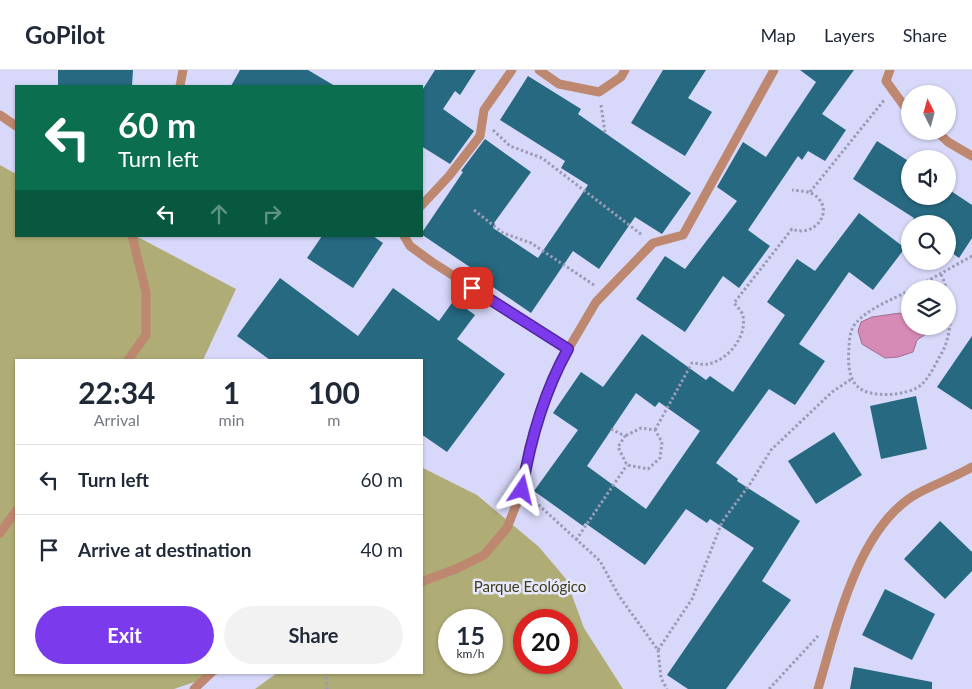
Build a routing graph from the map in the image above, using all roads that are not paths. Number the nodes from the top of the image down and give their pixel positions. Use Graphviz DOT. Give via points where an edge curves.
graph roads {
  1 [pos="183,70"];
  2 [pos="512,70"];
  3 [pos="539,70"];
  4 [pos="626,70"];
  5 [pos="774,70"];
  6 [pos="890,70"];
  7 [pos="180,85"];
  8 [pos="901,102"];
  9 [pos="0,115"];
  10 [pos="15,125"];
  11 [pos="946,140"];
  12 [pos="972,156"];
  13 [pos="423,204"];
  14 [pos="132,237"];
  15 [pos="405,237"];
  16 [pos="568,349"];
  17 [pos="129,359"];
  18 [pos="972,468"];
  19 [pos="15,512"];
  20 [pos="0,533"];
  21 [pos="423,581"];
  22 [pos="210,674"];
  23 [pos="194,689"];
  24 [pos="818,689"];
  1 -- 7 [label="lane"];
  2 -- 13 [label="lane" via="484,110 480,136"];
  3 -- 4 [label="lane" via="559,84 599,92"];
  5 -- 16 [label="lane" via="683,235 653,243 596,302"];
  6 -- 8 [label="lane" via="886,81"];
  9 -- 10 [label="lane"];
  11 -- 12 [label="lane"];
  14 -- 17 [label="lane" via="146,292 146,335"];
  15 -- 16 [label="lane" via="410,246 432,262"];
  16 -- 21 [label="lane" via="538,420 523,482 507,528 484,555"];
  18 -- 24 [label="lane" via="912,497 885,522 859,563 842,607"];
  19 -- 20 [label="lane"];
  22 -- 23 [label="lane"];
}
